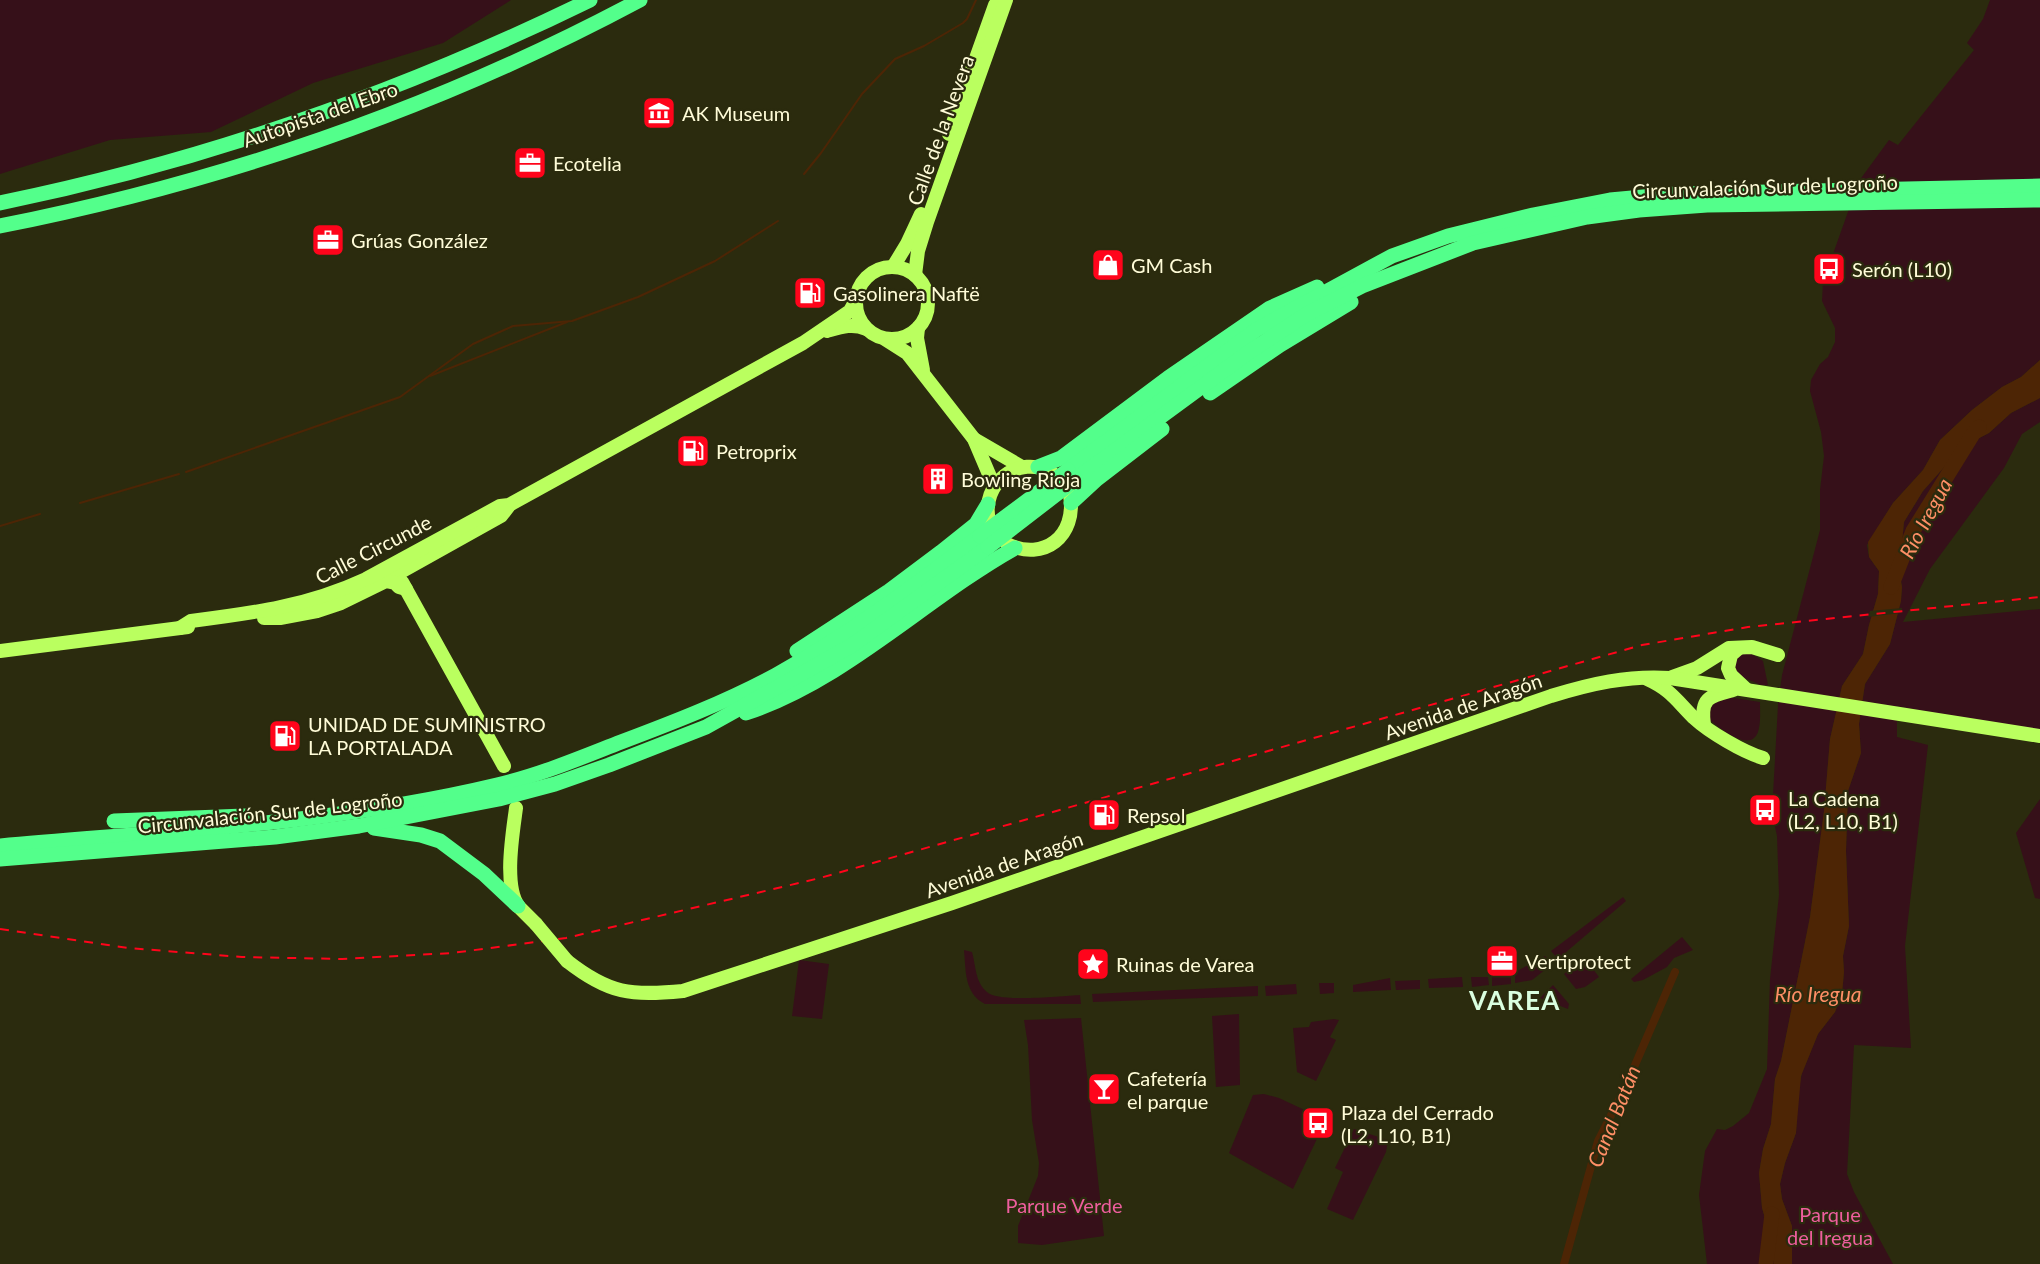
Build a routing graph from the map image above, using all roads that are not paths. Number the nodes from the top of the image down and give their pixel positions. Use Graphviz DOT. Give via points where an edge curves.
graph roads {
  1 [pos="590,0"];
  2 [pos="640,0"];
  3 [pos="997,0"];
  4 [pos="1006,0"];
  5 [pos="2040,186"];
  6 [pos="1797,197"];
  7 [pos="2040,200"];
  8 [pos="0,202"];
  9 [pos="0,226"];
  10 [pos="1445,252"];
  11 [pos="1392,256"];
  12 [pos="893,267"];
  13 [pos="915,275"];
  14 [pos="855,302"];
  15 [pos="918,328"];
  16 [pos="866,329"];
  17 [pos="819,333"];
  18 [pos="885,339"];
  19 [pos="924,375"];
  20 [pos="974,439"];
  21 [pos="1022,467"];
  22 [pos="1045,470"];
  23 [pos="1072,475"];
  24 [pos="994,486"];
  25 [pos="1071,499"];
  26 [pos="988,504"];
  27 [pos="509,505"];
  28 [pos="989,520"];
  29 [pos="438,539"];
  30 [pos="984,541"];
  31 [pos="1011,546"];
  32 [pos="397,579"];
  33 [pos="339,591"];
  34 [pos="180,628"];
  35 [pos="1739,648"];
  36 [pos="0,651"];
  37 [pos="1778,655"];
  38 [pos="1643,677"];
  39 [pos="1670,678"];
  40 [pos="1742,689"];
  41 [pos="1910,717"];
  42 [pos="1704,725"];
  43 [pos="706,727"];
  44 [pos="653,730"];
  45 [pos="2040,736"];
  46 [pos="2040,745"];
  47 [pos="1763,758"];
  48 [pos="504,766"];
  49 [pos="299,819"];
  50 [pos="114,821"];
  51 [pos="359,826"];
  52 [pos="0,846"];
  53 [pos="0,859"];
  54 [pos="518,906"];
  55 [pos="536,924"];
  1 -- 8 [label="highway, Autopista del Ebro" via="451,64 302,121 148,168"];
  2 -- 9 [label="highway, Autopista del Ebro" via="484,75 319,139 148,192"];
  3 -- 12 [label="main road, Calle de la Nevera" via="919,219"];
  4 -- 13 [label="main road, Calle de la Nevera" via="927,222"];
  5 -- 6 [label="highway, Circunvalación Sur de Logroño"];
  6 -- 7 [label="highway, Circunvalación Sur de Logroño"];
  6 -- 10 [label="highway, Circunvalación Sur de Logroño" via="1640,210 1540,227"];
  6 -- 11 [label="highway, Circunvalación Sur de Logroño" via="1676,194 1610,200 1487,225"];
  10 -- 23 [label="highway, Circunvalación Sur de Logroño" via="1362,286 1307,314"];
  10 -- 25 [label="highway" via="1327,315 1280,345"];
  11 -- 22 [label="highway" via="1270,308"];
  11 -- 23 [label="highway, Circunvalación Sur de Logroño" via="1256,330"];
  12 -- 13 [label="main road"];
  12 -- 14 [label="main road" via="865,278"];
  13 -- 15 [label="main road" via="923,284 928,308"];
  14 -- 16 [label="main road"];
  14 -- 17 [label="main road, Calle Circunde"];
  15 -- 18 [label="main road" via="906,337"];
  15 -- 19 [label="main road"];
  16 -- 17 [label="main road, Calle Circunde" via="847,326"];
  16 -- 18 [label="main road"];
  17 -- 27 [label="main road, Calle Circunde"];
  18 -- 19 [label="main road" via="907,353"];
  19 -- 20 [label="main road"];
  20 -- 21 [label="main road"];
  20 -- 24 [label="main road"];
  21 -- 22 [label="main road"];
  21 -- 24 [label="main road"];
  23 -- 30 [label="highway, Circunvalación Sur de Logroño, bridge"];
  24 -- 26 [label="main road"];
  25 -- 31 [label="main road" via="1071,515 1059,538 1035,550"];
  26 -- 28 [label="main road"];
  26 -- 44 [label="highway" via="976,524 889,591 769,669"];
  27 -- 29 [label="main road, Calle Circunde"];
  27 -- 32 [label="main road, Calle Circunde" via="501,516"];
  29 -- 32 [label="main road" via="427,551 399,568"];
  29 -- 33 [label="main road, Calle Circunde"];
  30 -- 43 [label="highway, Circunvalación Sur de Logroño" via="851,646"];
  30 -- 44 [label="highway, Circunvalación Sur de Logroño" via="815,652 745,691"];
  31 -- 43 [label="highway" via="885,637 813,682 765,707"];
  32 -- 33 [label="main road" via="386,574 354,591"];
  32 -- 34 [label="main road, Calle Circunde" via="303,614"];
  32 -- 48 [label="main road"];
  33 -- 34 [label="main road, Calle Circunde" via="295,605 191,621"];
  34 -- 36 [label="main road, Calle Circunde"];
  35 -- 37 [label="main road" via="1752,647"];
  35 -- 39 [label="main road" via="1726,649 1697,668"];
  35 -- 40 [label="main road" via="1731,655 1728,668"];
  38 -- 39 [label="main road, Avenida de Aragón"];
  38 -- 42 [label="main road" via="1670,692"];
  38 -- 55 [label="main road, Avenida de Aragón, bridge" via="1604,681 1551,696 952,903 683,991 629,992 602,985 567,961"];
  39 -- 40 [label="main road, Avenida de Aragón"];
  40 -- 41 [label="main road, Avenida de Aragón"];
  40 -- 42 [label="main road" via="1707,698"];
  41 -- 45 [label="main road"];
  41 -- 46 [label="main road"];
  42 -- 47 [label="main road"];
  43 -- 51 [label="highway, Circunvalación Sur de Logroño" via="555,784"];
  44 -- 49 [label="highway, Circunvalación Sur de Logroño" via="498,785 406,805"];
  49 -- 50 [label="highway" via="265,815"];
  49 -- 52 [label="highway, Circunvalación Sur de Logroño"];
  51 -- 53 [label="highway, Circunvalación Sur de Logroño" via="274,837"];
  51 -- 54 [label="highway" via="440,841 484,873"];
  54 -- 55 [label="main road, Avenida de Aragón"];
  54 -- 55 [label="main road, Avenida de Aragón" via="510,869 516,808 522,894"];
}
